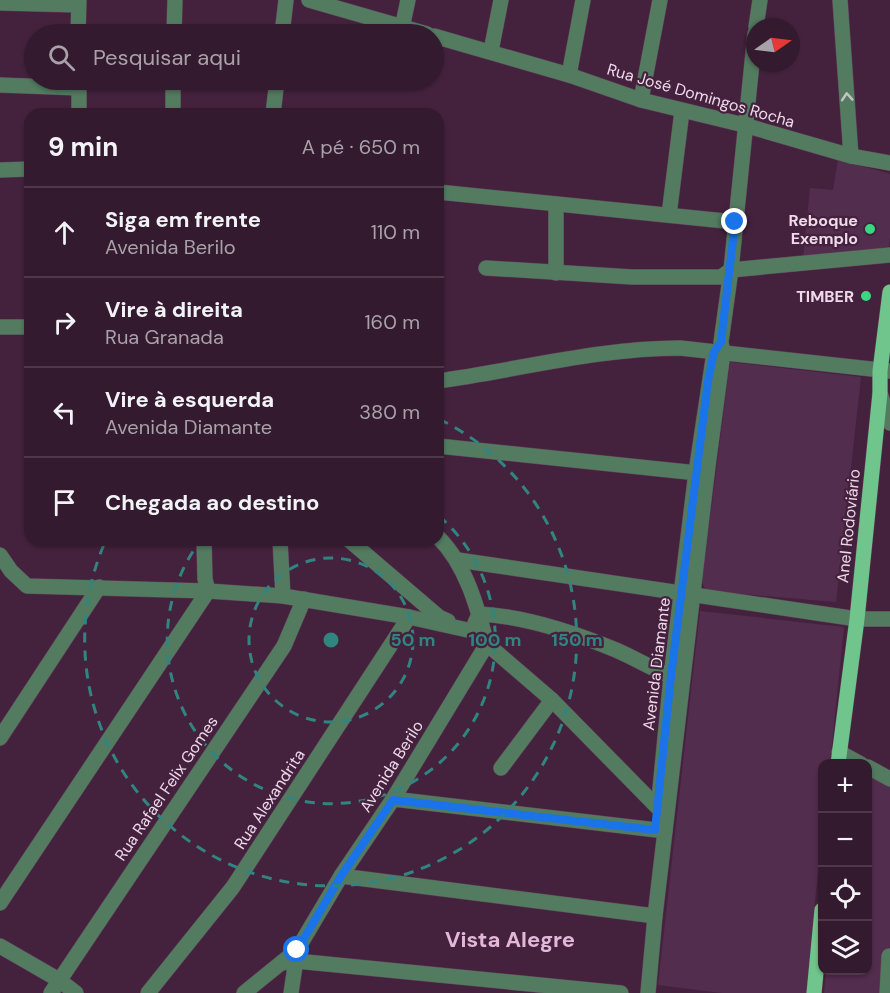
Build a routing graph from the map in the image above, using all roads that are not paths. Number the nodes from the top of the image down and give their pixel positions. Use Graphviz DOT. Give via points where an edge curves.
graph roads {
  1 [pos="175,0"];
  2 [pos="286,0"];
  3 [pos="309,0"];
  4 [pos="408,0"];
  5 [pos="501,0"];
  6 [pos="583,0"];
  7 [pos="660,0"];
  8 [pos="760,0"];
  9 [pos="840,0"];
  10 [pos="0,3"];
  11 [pos="79,3"];
  12 [pos="757,18"];
  13 [pos="78,24"];
  14 [pos="174,24"];
  15 [pos="283,24"];
  16 [pos="389,24"];
  17 [pos="403,24"];
  18 [pos="444,39"];
  19 [pos="491,51"];
  20 [pos="750,72"];
  21 [pos="569,75"];
  22 [pos="24,85"];
  23 [pos="0,86"];
  24 [pos="79,90"];
  25 [pos="173,90"];
  26 [pos="276,90"];
  27 [pos="641,100"];
  28 [pos="79,108"];
  29 [pos="173,108"];
  30 [pos="274,108"];
  31 [pos="682,111"];
  32 [pos="744,125"];
  33 [pos="850,156"];
  34 [pos="890,164"];
  35 [pos="24,169"];
  36 [pos="0,170"];
  37 [pos="444,193"];
  38 [pos="556,204"];
  39 [pos="669,215"];
  40 [pos="735,222"];
  41 [pos="890,255"];
  42 [pos="486,268"];
  43 [pos="731,270"];
  44 [pos="556,273"];
  45 [pos="890,292"];
  46 [pos="0,327"];
  47 [pos="24,327"];
  48 [pos="720,349"];
  49 [pos="885,371"];
  50 [pos="444,380"];
  51 [pos="880,393"];
  52 [pos="890,423"];
  53 [pos="444,447"];
  54 [pos="701,473"];
  55 [pos="444,544"];
  56 [pos="204,546"];
  57 [pos="280,546"];
  58 [pos="356,546"];
  59 [pos="0,555"];
  60 [pos="458,560"];
  61 [pos="99,587"];
  62 [pos="208,591"];
  63 [pos="687,595"];
  64 [pos="283,596"];
  65 [pos="304,599"];
  66 [pos="479,614"];
  67 [pos="409,617"];
  68 [pos="890,619"];
  69 [pos="857,620"];
  70 [pos="472,631"];
  71 [pos="487,644"];
  72 [pos="677,678"];
  73 [pos="552,700"];
  74 [pos="0,738"];
  75 [pos="839,758"];
  76 [pos="501,768"];
  77 [pos="872,770"];
  78 [pos="890,779"];
  79 [pos="393,800"];
  80 [pos="661,822"];
  81 [pos="341,876"];
  82 [pos="0,903"];
  83 [pos="650,916"];
  84 [pos="821,921"];
  85 [pos="0,946"];
  86 [pos="296,955"];
  87 [pos="889,956"];
  88 [pos="55,987"];
  89 [pos="76,993"];
  90 [pos="148,993"];
  91 [pos="244,993"];
  92 [pos="291,993"];
  93 [pos="621,993"];
  94 [pos="638,993"];
  95 [pos="648,993"];
  96 [pos="814,993"];
  97 [pos="887,993"];
  1 -- 14 [label="street"];
  2 -- 15 [label="street"];
  3 -- 16 [label="street"];
  4 -- 17 [label="street"];
  5 -- 19 [label="street"];
  6 -- 21 [label="street"];
  7 -- 27 [label="street"];
  8 -- 12 [label="street"];
  33 -- 9 [label="street, one-way"];
  10 -- 11 [label="street"];
  11 -- 13 [label="street"];
  18 -- 19 [label="street, Rua José Domingos Rocha"];
  19 -- 21 [label="street, Rua José Domingos Rocha"];
  20 -- 32 [label="street, Avenida Diamante"];
  21 -- 27 [label="street, Rua José Domingos Rocha"];
  22 -- 23 [label="street"];
  24 -- 28 [label="street"];
  25 -- 29 [label="street"];
  26 -- 30 [label="street"];
  27 -- 31 [label="street, Rua José Domingos Rocha"];
  31 -- 32 [label="street, Rua José Domingos Rocha"];
  31 -- 39 [label="street"];
  32 -- 33 [label="street, Rua José Domingos Rocha"];
  32 -- 40 [label="street, Avenida Diamante"];
  33 -- 34 [label="street, Rua José Domingos Rocha"];
  35 -- 36 [label="street"];
  37 -- 38 [label="street"];
  38 -- 39 [label="street"];
  38 -- 44 [label="street"];
  39 -- 40 [label="street"];
  40 -- 43 [label="street, Avenida Diamante"];
  41 -- 43 [label="street"];
  42 -- 44 [label="street"];
  43 -- 44 [label="street" via="721,277"];
  43 -- 48 [label="street, Avenida Diamante"];
  45 -- 49 [label="main road, Anel Rodoviário"];
  46 -- 47 [label="street"];
  48 -- 49 [label="street"];
  48 -- 50 [label="street" via="640,349"];
  48 -- 54 [label="street, Avenida Diamante"];
  49 -- 51 [label="main road, Anel Rodoviário"];
  51 -- 52 [label="street"];
  51 -- 69 [label="main road, Anel Rodoviário"];
  53 -- 54 [label="street"];
  54 -- 63 [label="street, Avenida Diamante"];
  55 -- 60 [label="street"];
  56 -- 62 [label="street"];
  57 -- 64 [label="street"];
  58 -- 70 [label="street" via="439,617"];
  59 -- 61 [label="street" via="27,586"];
  60 -- 63 [label="street"];
  60 -- 66 [label="street"];
  61 -- 62 [label="street"];
  61 -- 74 [label="street"];
  62 -- 64 [label="street"];
  62 -- 82 [label="street"];
  63 -- 69 [label="street"];
  63 -- 72 [label="street, Avenida Diamante"];
  64 -- 65 [label="street"];
  65 -- 67 [label="street"];
  65 -- 88 [label="street, Rua Rafael Felix Gomes" via="284,646"];
  66 -- 70 [label="street"];
  66 -- 71 [label="street"];
  66 -- 72 [label="street" via="504,615 571,634"];
  67 -- 70 [label="street"];
  67 -- 90 [label="street, Rua Alexandrita" via="233,886"];
  68 -- 69 [label="street"];
  69 -- 75 [label="main road, Anel Rodoviário"];
  70 -- 71 [label="street"];
  71 -- 73 [label="street"];
  71 -- 79 [label="street, Avenida Berilo"];
  72 -- 80 [label="street, Avenida Diamante"];
  73 -- 76 [label="street"];
  73 -- 80 [label="street"];
  77 -- 78 [label="street"];
  79 -- 80 [label="street"];
  79 -- 81 [label="street, Avenida Berilo"];
  80 -- 83 [label="street, Avenida Diamante"];
  81 -- 83 [label="street"];
  81 -- 86 [label="street, Avenida Berilo"];
  83 -- 94 [label="street, Avenida Diamante"];
  83 -- 95 [label="street, Avenida Diamante"];
  84 -- 96 [label="main road"];
  85 -- 88 [label="street"];
  86 -- 91 [label="street, Avenida Berilo" via="279,963"];
  86 -- 92 [label="street"];
  86 -- 93 [label="street"];
  87 -- 97 [label="street"];
  88 -- 89 [label="street"];
}
